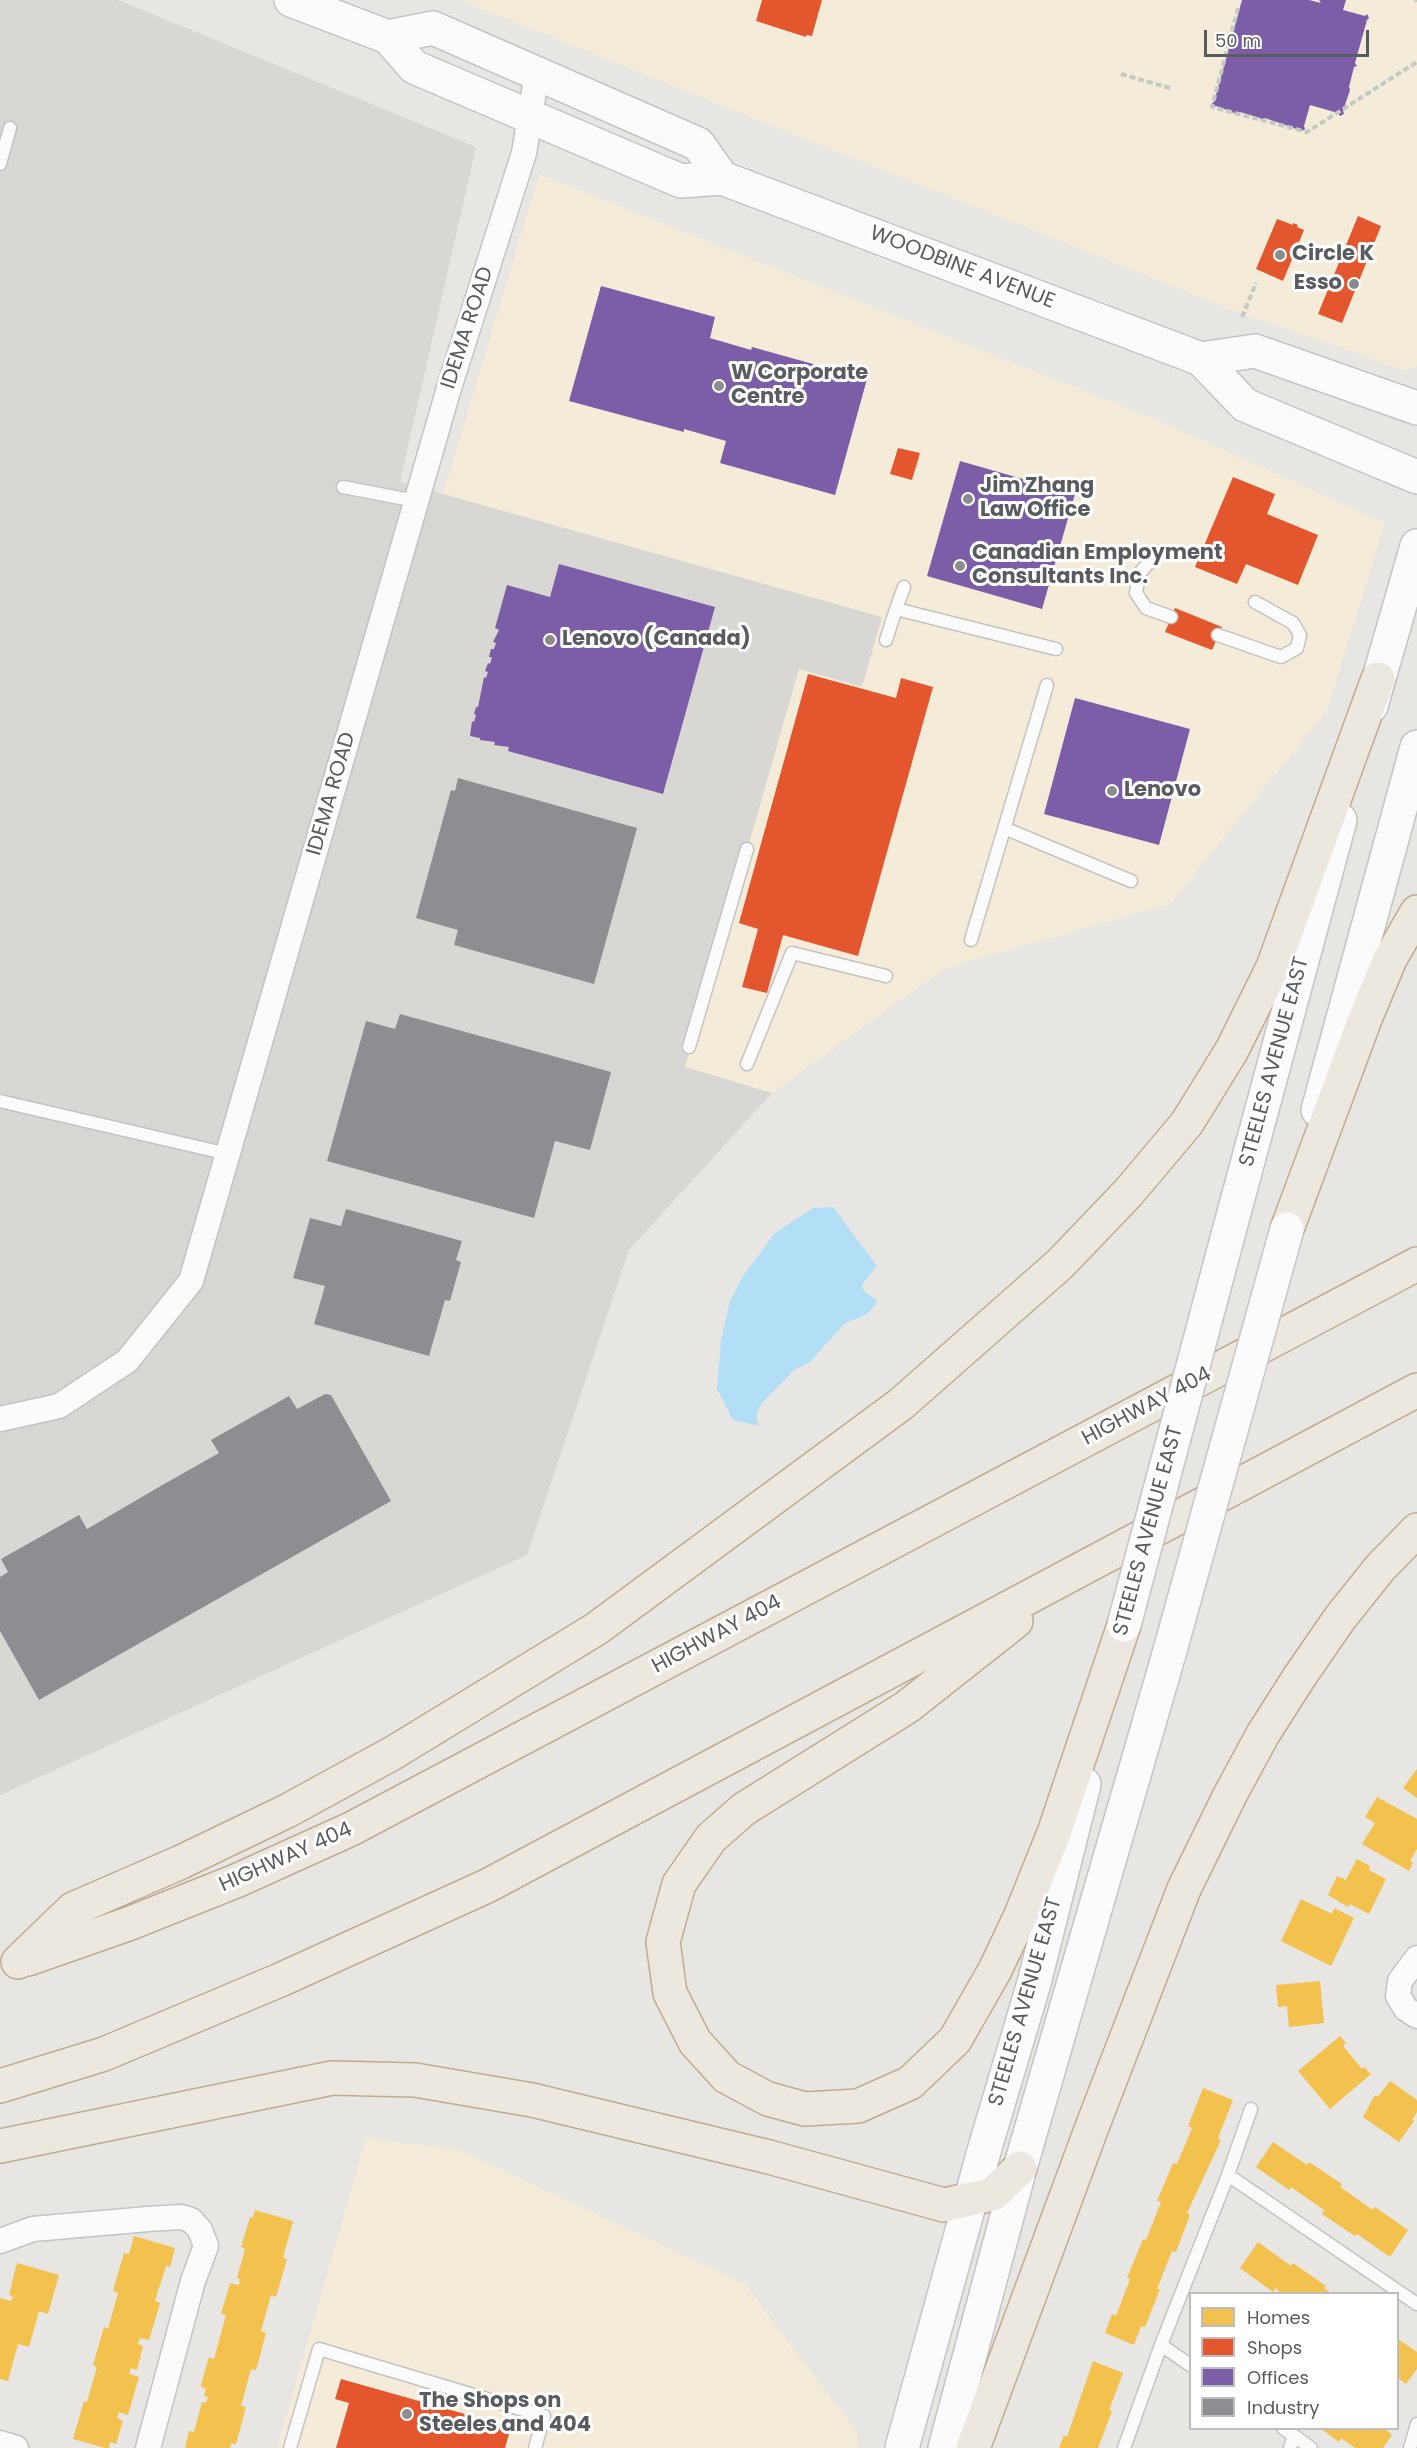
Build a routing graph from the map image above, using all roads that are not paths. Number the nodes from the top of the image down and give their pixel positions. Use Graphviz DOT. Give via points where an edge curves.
graph roads {
  1 [pos="291,0"];
  2 [pos="388,38"];
  3 [pos="537,73"];
  4 [pos="529,117"];
  5 [pos="10,128"];
  6 [pos="0,164"];
  7 [pos="722,178"];
  8 [pos="1201,359"];
  9 [pos="1417,408"];
  10 [pos="1417,477"];
  11 [pos="343,487"];
  12 [pos="416,501"];
  13 [pos="1417,546"];
  14 [pos="1158,552"];
  15 [pos="904,587"];
  16 [pos="1255,602"];
  17 [pos="896,609"];
  18 [pos="1171,617"];
  19 [pos="1218,635"];
  20 [pos="885,640"];
  21 [pos="1056,649"];
  22 [pos="1378,680"];
  23 [pos="1047,685"];
  24 [pos="1417,747"];
  25 [pos="1004,828"];
  26 [pos="747,849"];
  27 [pos="1131,881"];
  28 [pos="1417,912"];
  29 [pos="971,940"];
  30 [pos="886,976"];
  31 [pos="689,1047"];
  32 [pos="747,1064"];
  33 [pos="0,1101"];
  34 [pos="228,1154"];
  35 [pos="1287,1229"];
  36 [pos="1417,1241"];
  37 [pos="1417,1264"];
  38 [pos="1340,1305"];
  39 [pos="1417,1390"];
  40 [pos="0,1419"];
  41 [pos="1417,1530"];
  42 [pos="1085,1566"];
  43 [pos="1124,1625"];
  44 [pos="1417,1958"];
  45 [pos="9,1964"];
  46 [pos="1417,2016"];
  47 [pos="0,2086"];
  48 [pos="1251,2109"];
  49 [pos="0,2146"];
  50 [pos="1020,2168"];
  51 [pos="1228,2175"];
  52 [pos="970,2201"];
  53 [pos="0,2241"];
  54 [pos="1417,2304"];
  55 [pos="1161,2345"];
  56 [pos="1189,2365"];
  57 [pos="1417,2424"];
  58 [pos="1292,2442"];
  59 [pos="0,2443"];
  60 [pos="16,2448"];
  61 [pos="148,2448"];
  62 [pos="290,2448"];
  63 [pos="535,2448"];
  64 [pos="902,2448"];
  65 [pos="945,2448"];
  66 [pos="973,2448"];
  67 [pos="1124,2448"];
  68 [pos="1311,2448"];
  69 [pos="1410,2448"];
  1 -- 2 [label="main road, WOODBINE AVENUE"];
  2 -- 3 [label="main road" via="433,28"];
  2 -- 4 [label="main road, WOODBINE AVENUE" via="414,67"];
  3 -- 4 [label="street, IDEMA ROAD"];
  3 -- 7 [label="main road" via="698,144"];
  4 -- 7 [label="main road, WOODBINE AVENUE" via="681,181"];
  4 -- 12 [label="street, IDEMA ROAD" via="524,153"];
  5 -- 6 [label="lane"];
  7 -- 8 [label="main road, WOODBINE AVENUE"];
  8 -- 9 [label="main road, WOODBINE AVENUE" via="1255,351"];
  8 -- 10 [label="main road, WOODBINE AVENUE" via="1245,405"];
  11 -- 12 [label="lane"];
  12 -- 34 [label="street, IDEMA ROAD"];
  13 -- 22 [label="main road, STEELES AVENUE EAST"];
  14 -- 18 [label="lane" via="1139,574 1136,592 1146,608"];
  15 -- 17 [label="lane"];
  16 -- 19 [label="lane" via="1293,623 1300,635 1297,648 1281,657"];
  17 -- 20 [label="lane"];
  17 -- 21 [label="lane"];
  22 -- 43 [label="main road, STEELES AVENUE EAST, bridge"];
  22 -- 45 [label="highway" via="1273,967 1232,1050 1187,1123 1128,1193 1060,1264 901,1404 596,1629 393,1753 287,1811 73,1909"];
  23 -- 25 [label="lane"];
  24 -- 35 [label="main road, STEELES AVENUE EAST"];
  25 -- 27 [label="lane"];
  25 -- 29 [label="lane"];
  26 -- 31 [label="lane"];
  28 -- 35 [label="highway" via="1390,959 1365,1019"];
  30 -- 32 [label="lane" via="792,953"];
  33 -- 34 [label="lane"];
  34 -- 40 [label="street, IDEMA ROAD" via="191,1281 127,1361 59,1406"];
  35 -- 50 [label="main road, STEELES AVENUE EAST, bridge"];
  36 -- 38 [label="highway"];
  37 -- 38 [label="highway, HIGHWAY 404"];
  38 -- 45 [label="highway, HIGHWAY 404" via="351,1829 128,1924"];
  39 -- 42 [label="highway"];
  41 -- 66 [label="highway" via="1380,1568 1300,1676 1230,1794 1184,1889"];
  42 -- 43 [label="highway" via="907,1707 744,1809 711,1838 679,1884 663,1942 670,1993 695,2043 727,2077 768,2099 805,2109 858,2106 910,2083 955,2040 995,1970 1054,1833"];
  42 -- 47 [label="highway" via="487,1886 280,1980 115,2049"];
  43 -- 52 [label="main road, STEELES AVENUE EAST" via="1034,1983"];
  44 -- 46 [label="street" via="1400,1981 1398,1996 1406,2009"];
  48 -- 51 [label="lane"];
  49 -- 52 [label="highway" via="332,2078 415,2080 532,2100 770,2157 944,2205"];
  50 -- 52 [label="highway" via="993,2194"];
  50 -- 65 [label="main road, STEELES AVENUE EAST"];
  51 -- 54 [label="lane"];
  51 -- 55 [label="lane"];
  52 -- 64 [label="main road, STEELES AVENUE EAST"];
  53 -- 61 [label="street" via="33,2229 181,2217 201,2230 206,2246"];
  55 -- 56 [label="lane"];
  55 -- 67 [label="lane"];
  57 -- 69 [label="lane"];
  58 -- 68 [label="lane"];
  59 -- 60 [label="street"];
  62 -- 63 [label="lane" via="319,2349 544,2416"];
}
